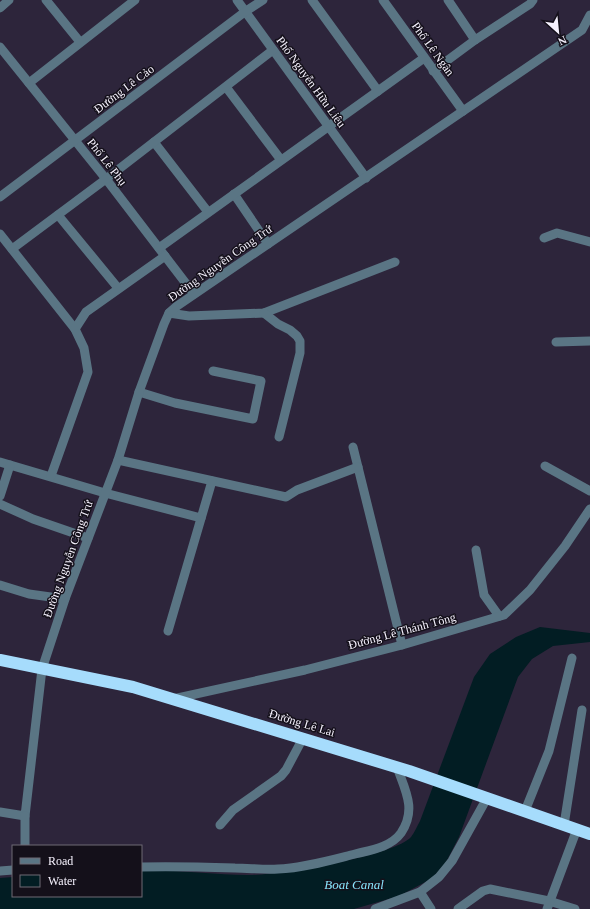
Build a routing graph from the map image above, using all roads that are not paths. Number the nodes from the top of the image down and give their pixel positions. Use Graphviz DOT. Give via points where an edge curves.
graph roads {
  1 [pos="9,0"];
  2 [pos="46,0"];
  3 [pos="135,0"];
  4 [pos="237,0"];
  5 [pos="263,0"];
  6 [pos="312,0"];
  7 [pos="383,0"];
  8 [pos="448,0"];
  9 [pos="533,0"];
  10 [pos="0,8"];
  11 [pos="246,11"];
  12 [pos="590,14"];
  13 [pos="475,40"];
  14 [pos="80,42"];
  15 [pos="0,47"];
  16 [pos="273,50"];
  17 [pos="424,58"];
  18 [pos="433,71"];
  19 [pos="29,83"];
  20 [pos="226,87"];
  21 [pos="378,91"];
  22 [pos="464,111"];
  23 [pos="329,126"];
  24 [pos="75,141"];
  25 [pos="154,142"];
  26 [pos="281,160"];
  27 [pos="366,178"];
  28 [pos="106,179"];
  29 [pos="234,194"];
  30 [pos="0,197"];
  31 [pos="208,212"];
  32 [pos="58,215"];
  33 [pos="0,234"];
  34 [pos="544,238"];
  35 [pos="590,242"];
  36 [pos="268,244"];
  37 [pos="159,248"];
  38 [pos="12,249"];
  39 [pos="165,256"];
  40 [pos="395,262"];
  41 [pos="118,288"];
  42 [pos="194,294"];
  43 [pos="169,313"];
  44 [pos="264,313"];
  45 [pos="75,329"];
  46 [pos="590,341"];
  47 [pos="556,342"];
  48 [pos="213,371"];
  49 [pos="139,392"];
  50 [pos="279,437"];
  51 [pos="352,448"];
  52 [pos="118,460"];
  53 [pos="0,462"];
  54 [pos="10,465"];
  55 [pos="545,466"];
  56 [pos="358,467"];
  57 [pos="51,476"];
  58 [pos="212,481"];
  59 [pos="590,491"];
  60 [pos="105,493"];
  61 [pos="0,496"];
  62 [pos="0,504"];
  63 [pos="590,509"];
  64 [pos="201,518"];
  65 [pos="88,538"];
  66 [pos="476,550"];
  67 [pos="0,586"];
  68 [pos="65,599"];
  69 [pos="499,616"];
  70 [pos="168,631"];
  71 [pos="402,645"];
  72 [pos="572,658"];
  73 [pos="0,660"];
  74 [pos="42,669"];
  75 [pos="172,699"];
  76 [pos="582,710"];
  77 [pos="302,738"];
  78 [pos="397,767"];
  79 [pos="484,797"];
  80 [pos="525,811"];
  81 [pos="0,812"];
  82 [pos="25,816"];
  83 [pos="220,825"];
  84 [pos="564,825"];
  85 [pos="577,829"];
  86 [pos="590,834"];
  87 [pos="25,845"];
  88 [pos="142,867"];
  89 [pos="12,870"];
  90 [pos="0,871"];
  91 [pos="420,892"];
  92 [pos="548,905"];
  93 [pos="375,909"];
  94 [pos="431,909"];
  95 [pos="458,909"];
  96 [pos="574,909"];
  1 -- 10 [label="street"];
  2 -- 14 [label="street"];
  3 -- 14 [label="street"];
  4 -- 11 [label="street, Phố Nguyễn Hữu Liêu"];
  5 -- 11 [label="street, Đường Lê Cảo"];
  6 -- 21 [label="street"];
  7 -- 17 [label="street, Phố Lê Ngân"];
  8 -- 13 [label="street"];
  9 -- 13 [label="street"];
  11 -- 16 [label="street, Phố Nguyễn Hữu Liêu"];
  11 -- 24 [label="street, Đường Lê Cảo"];
  12 -- 22 [label="street, Đường Nguyễn Công Trứ" via="582,30"];
  13 -- 18 [label="street"];
  14 -- 19 [label="street"];
  15 -- 19 [label="street, Phố Lê Phụ"];
  16 -- 20 [label="street"];
  16 -- 23 [label="street, Phố Nguyễn Hữu Liêu"];
  17 -- 18 [label="street, Phố Lê Ngân"];
  17 -- 21 [label="street"];
  18 -- 22 [label="street, Phố Lê Ngân"];
  19 -- 24 [label="street, Phố Lê Phụ"];
  20 -- 25 [label="street"];
  20 -- 26 [label="street"];
  21 -- 23 [label="street"];
  22 -- 27 [label="street, Đường Nguyễn Công Trứ"];
  23 -- 26 [label="street"];
  23 -- 27 [label="street, Phố Nguyễn Hữu Liêu"];
  24 -- 28 [label="street, Phố Lê Phụ"];
  24 -- 30 [label="street, Đường Lê Cảo"];
  25 -- 28 [label="street"];
  25 -- 31 [label="street"];
  26 -- 29 [label="street"];
  27 -- 36 [label="street, Đường Nguyễn Công Trứ"];
  28 -- 32 [label="street"];
  28 -- 37 [label="street, Phố Lê Phụ"];
  29 -- 31 [label="street"];
  29 -- 36 [label="street"];
  31 -- 37 [label="street"];
  32 -- 38 [label="street"];
  32 -- 41 [label="street"];
  33 -- 38 [label="street"];
  34 -- 35 [label="street" via="557,233"];
  36 -- 42 [label="street, Đường Nguyễn Công Trứ"];
  37 -- 39 [label="street, Phố Lê Phụ"];
  38 -- 45 [label="street"];
  39 -- 41 [label="street"];
  39 -- 42 [label="street, Phố Lê Phụ"];
  40 -- 44 [label="street"];
  41 -- 45 [label="street" via="86,312"];
  42 -- 43 [label="street, Đường Nguyễn Công Trứ"];
  43 -- 44 [label="street" via="189,316"];
  43 -- 49 [label="street, Đường Nguyễn Công Trứ"];
  44 -- 50 [label="street" via="290,330 300,342 300,353"];
  45 -- 57 [label="street" via="84,348 88,372"];
  46 -- 47 [label="street"];
  48 -- 49 [label="street" via="261,381 253,419 175,403"];
  49 -- 52 [label="street, Đường Nguyễn Công Trứ"];
  51 -- 56 [label="street"];
  52 -- 58 [label="street"];
  52 -- 60 [label="street, Đường Nguyễn Công Trứ"];
  53 -- 54 [label="street"];
  54 -- 57 [label="street"];
  54 -- 61 [label="street"];
  55 -- 59 [label="street"];
  56 -- 58 [label="street" via="297,490 286,497"];
  56 -- 71 [label="street"];
  57 -- 60 [label="street"];
  58 -- 64 [label="street"];
  60 -- 64 [label="street"];
  60 -- 65 [label="street, Đường Nguyễn Công Trứ"];
  62 -- 65 [label="street"];
  63 -- 69 [label="street, Đường Lê Thánh Tông" via="530,590 504,615"];
  64 -- 70 [label="street"];
  65 -- 68 [label="street, Đường Nguyễn Công Trứ"];
  66 -- 69 [label="street" via="484,595"];
  67 -- 68 [label="street" via="29,594"];
  68 -- 74 [label="street, Đường Nguyễn Công Trứ"];
  69 -- 71 [label="street, Đường Lê Thánh Tông"];
  71 -- 75 [label="street, Đường Lê Thánh Tông" via="305,670"];
  72 -- 80 [label="street" via="549,752"];
  73 -- 74 [label="highway, Đường Lê Lai"];
  74 -- 75 [label="highway, Đường Lê Lai" via="133,686"];
  74 -- 82 [label="street, Đường Nguyễn Công Trứ"];
  75 -- 77 [label="highway, Đường Lê Lai"];
  76 -- 84 [label="street"];
  77 -- 78 [label="highway, Đường Lê Lai"];
  77 -- 83 [label="street" via="281,776 233,810"];
  78 -- 79 [label="highway, Đường Lê Lai"];
  78 -- 88 [label="street" via="410,807 401,834 381,848 279,869"];
  79 -- 80 [label="highway, Đường Lê Lai"];
  79 -- 91 [label="street" via="452,861 439,878"];
  80 -- 84 [label="highway, Đường Lê Lai"];
  81 -- 82 [label="street"];
  82 -- 87 [label="street, Đường Nguyễn Công Trứ"];
  84 -- 85 [label="highway, Đường Lê Lai"];
  85 -- 86 [label="highway, Đường Lê Lai"];
  85 -- 92 [label="street"];
  89 -- 90 [label="street"];
  91 -- 93 [label="street"];
  91 -- 94 [label="street"];
  92 -- 95 [label="street" via="490,889"];
  92 -- 96 [label="street"];
}
